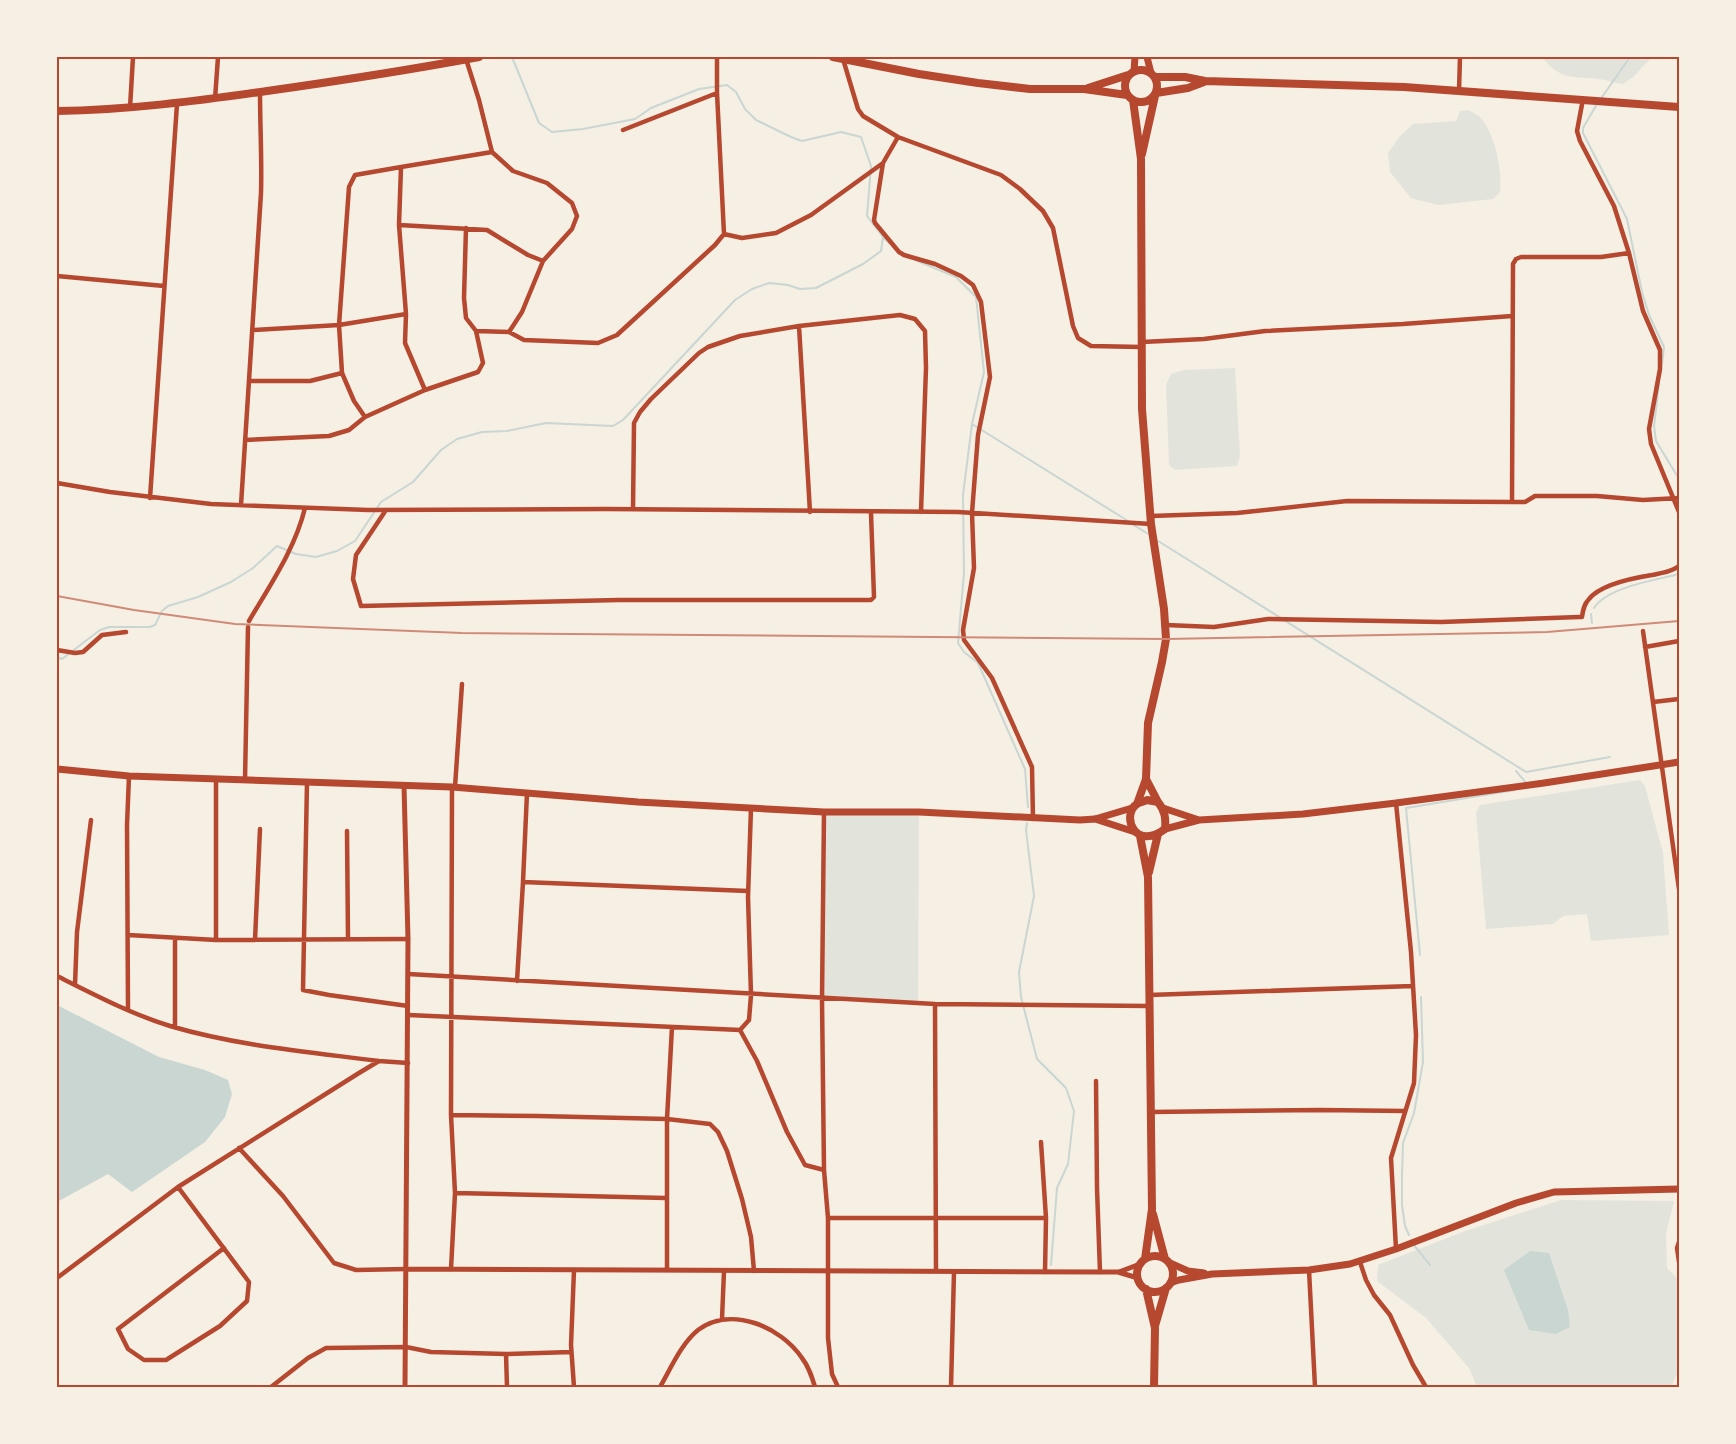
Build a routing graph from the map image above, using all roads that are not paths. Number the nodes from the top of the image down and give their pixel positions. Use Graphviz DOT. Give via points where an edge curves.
graph roads {
  1 [pos="132,57"];
  2 [pos="218,57"];
  3 [pos="479,57"];
  4 [pos="717,57"];
  5 [pos="833,57"];
  6 [pos="1135,57"];
  7 [pos="1147,57"];
  8 [pos="1460,57"];
  9 [pos="843,59"];
  10 [pos="466,60"];
  11 [pos="427,61"];
  12 [pos="1131,73"];
  13 [pos="1153,75"];
  14 [pos="1205,81"];
  15 [pos="1084,89"];
  16 [pos="717,91"];
  17 [pos="1459,91"];
  18 [pos="260,92"];
  19 [pos="1155,94"];
  20 [pos="1130,98"];
  21 [pos="215,99"];
  22 [pos="1583,99"];
  23 [pos="177,104"];
  24 [pos="130,108"];
  25 [pos="1678,109"];
  26 [pos="57,111"];
  27 [pos="623,130"];
  28 [pos="898,137"];
  29 [pos="492,152"];
  30 [pos="1141,159"];
  31 [pos="883,163"];
  32 [pos="401,167"];
  33 [pos="399,225"];
  34 [pos="466,228"];
  35 [pos="724,234"];
  36 [pos="1629,253"];
  37 [pos="543,261"];
  38 [pos="57,276"];
  39 [pos="164,286"];
  40 [pos="406,314"];
  41 [pos="1512,316"];
  42 [pos="339,325"];
  43 [pos="799,326"];
  44 [pos="252,330"];
  45 [pos="476,331"];
  46 [pos="509,332"];
  47 [pos="1142,345"];
  48 [pos="342,373"];
  49 [pos="249,381"];
  50 [pos="425,390"];
  51 [pos="365,417"];
  52 [pos="245,440"];
  53 [pos="57,483"];
  54 [pos="150,498"];
  55 [pos="1676,499"];
  56 [pos="1512,502"];
  57 [pos="241,505"];
  58 [pos="304,508"];
  59 [pos="633,509"];
  60 [pos="383,510"];
  61 [pos="810,512"];
  62 [pos="921,512"];
  63 [pos="1679,512"];
  64 [pos="871,513"];
  65 [pos="970,513"];
  66 [pos="1151,520"];
  67 [pos="1679,566"];
  68 [pos="1166,625"];
  69 [pos="1643,631"];
  70 [pos="126,632"];
  71 [pos="1679,641"];
  72 [pos="1645,647"];
  73 [pos="57,650"];
  74 [pos="462,684"];
  75 [pos="1679,699"];
  76 [pos="1653,702"];
  77 [pos="1679,762"];
  78 [pos="1662,766"];
  79 [pos="57,770"];
  80 [pos="129,776"];
  81 [pos="216,779"];
  82 [pos="1146,779"];
  83 [pos="246,780"];
  84 [pos="307,782"];
  85 [pos="405,786"];
  86 [pos="454,787"];
  87 [pos="526,793"];
  88 [pos="1396,803"];
  89 [pos="1160,805"];
  90 [pos="1135,806"];
  91 [pos="751,807"];
  92 [pos="824,812"];
  93 [pos="1033,819"];
  94 [pos="1095,819"];
  95 [pos="91,820"];
  96 [pos="1199,820"];
  97 [pos="260,829"];
  98 [pos="347,831"];
  99 [pos="1162,832"];
  100 [pos="1138,834"];
  101 [pos="1678,871"];
  102 [pos="1148,877"];
  103 [pos="524,882"];
  104 [pos="1679,889"];
  105 [pos="748,891"];
  106 [pos="128,935"];
  107 [pos="176,938"];
  108 [pos="348,939"];
  109 [pos="408,939"];
  110 [pos="216,940"];
  111 [pos="255,940"];
  112 [pos="304,940"];
  113 [pos="408,974"];
  114 [pos="57,976"];
  115 [pos="450,977"];
  116 [pos="517,981"];
  117 [pos="75,985"];
  118 [pos="1413,986"];
  119 [pos="751,995"];
  120 [pos="1149,995"];
  121 [pos="822,999"];
  122 [pos="935,1004"];
  123 [pos="408,1006"];
  124 [pos="1149,1006"];
  125 [pos="128,1010"];
  126 [pos="408,1015"];
  127 [pos="451,1017"];
  128 [pos="175,1027"];
  129 [pos="672,1027"];
  130 [pos="740,1030"];
  131 [pos="379,1061"];
  132 [pos="408,1063"];
  133 [pos="1096,1081"];
  134 [pos="1405,1111"];
  135 [pos="1151,1112"];
  136 [pos="451,1115"];
  137 [pos="667,1119"];
  138 [pos="1041,1142"];
  139 [pos="239,1149"];
  140 [pos="824,1170"];
  141 [pos="178,1187"];
  142 [pos="1679,1189"];
  143 [pos="455,1193"];
  144 [pos="666,1198"];
  145 [pos="1152,1209"];
  146 [pos="828,1218"];
  147 [pos="1046,1218"];
  148 [pos="935,1219"];
  149 [pos="1679,1242"];
  150 [pos="224,1248"];
  151 [pos="1396,1249"];
  152 [pos="1167,1261"];
  153 [pos="1143,1262"];
  154 [pos="1360,1262"];
  155 [pos="1679,1263"];
  156 [pos="407,1269"];
  157 [pos="451,1269"];
  158 [pos="574,1270"];
  159 [pos="667,1270"];
  160 [pos="724,1270"];
  161 [pos="1309,1270"];
  162 [pos="754,1271"];
  163 [pos="828,1271"];
  164 [pos="936,1271"];
  165 [pos="954,1272"];
  166 [pos="1045,1272"];
  167 [pos="1100,1272"];
  168 [pos="1118,1272"];
  169 [pos="1212,1274"];
  170 [pos="57,1278"];
  171 [pos="1138,1278"];
  172 [pos="1168,1286"];
  173 [pos="1146,1289"];
  174 [pos="722,1318"];
  175 [pos="1155,1328"];
  176 [pos="406,1347"];
  177 [pos="571,1352"];
  178 [pos="506,1354"];
  179 [pos="271,1387"];
  180 [pos="405,1387"];
  181 [pos="507,1387"];
  182 [pos="574,1387"];
  183 [pos="660,1387"];
  184 [pos="815,1387"];
  185 [pos="838,1387"];
  186 [pos="951,1387"];
  187 [pos="1154,1387"];
  188 [pos="1316,1387"];
  189 [pos="1426,1387"];
  1 -- 24 [label="street"];
  2 -- 21 [label="street"];
  3 -- 10 [label="highway"];
  4 -- 16 [label="street"];
  5 -- 9 [label="highway"];
  6 -- 12 [label="main road"];
  7 -- 13 [label="main road"];
  8 -- 17 [label="street"];
  9 -- 15 [label="highway" via="978,83 1030,89"];
  9 -- 28 [label="street" via="862,116"];
  10 -- 11 [label="highway"];
  10 -- 29 [label="street"];
  11 -- 18 [label="highway" via="344,80"];
  12 -- 13 [label="highway" via="1143,70"];
  12 -- 15 [label="highway"];
  12 -- 20 [label="highway" via="1124,84"];
  13 -- 14 [label="highway"];
  13 -- 19 [label="highway" via="1158,87"];
  14 -- 17 [label="highway"];
  14 -- 19 [label="highway"];
  15 -- 20 [label="highway"];
  16 -- 27 [label="street"];
  16 -- 35 [label="street"];
  17 -- 22 [label="highway"];
  18 -- 21 [label="highway"];
  18 -- 44 [label="street" via="261,193"];
  19 -- 20 [label="highway" via="1138,103"];
  19 -- 30 [label="highway"];
  20 -- 30 [label="highway"];
  21 -- 23 [label="highway"];
  22 -- 25 [label="highway"];
  22 -- 36 [label="street" via="1577,131 1614,206"];
  23 -- 24 [label="highway"];
  23 -- 39 [label="street"];
  24 -- 26 [label="highway"];
  28 -- 31 [label="street"];
  28 -- 47 [label="street" via="1001,175 1020,189 1043,211 1053,228 1072,326 1078,338 1090,346"];
  29 -- 32 [label="street"];
  29 -- 37 [label="street" via="513,171 547,183 572,203 577,216 572,229"];
  30 -- 47 [label="highway"];
  31 -- 35 [label="street" via="812,215 776,233 742,238"];
  31 -- 65 [label="street" via="875,224 899,252 961,276 973,285 981,302 990,377 978,435"];
  32 -- 33 [label="street"];
  32 -- 42 [label="street" via="355,175 349,187"];
  33 -- 34 [label="street"];
  33 -- 40 [label="street"];
  34 -- 37 [label="street" via="487,230"];
  34 -- 45 [label="street" via="464,298 466,318"];
  35 -- 46 [label="street" via="617,335 598,343 524,340"];
  36 -- 41 [label="street" via="1516,259"];
  36 -- 55 [label="street" via="1643,311 1660,350 1649,429 1651,444"];
  37 -- 46 [label="street" via="522,312"];
  38 -- 39 [label="street"];
  39 -- 54 [label="street"];
  40 -- 42 [label="street"];
  40 -- 50 [label="street" via="405,343"];
  41 -- 47 [label="street" via="1265,331"];
  41 -- 56 [label="street"];
  42 -- 44 [label="street"];
  42 -- 48 [label="street"];
  43 -- 59 [label="street" via="740,336 708,347 651,399 634,423"];
  43 -- 61 [label="street"];
  43 -- 62 [label="street" via="900,315 915,319 925,331"];
  44 -- 49 [label="street"];
  45 -- 46 [label="street"];
  45 -- 50 [label="street" via="483,363 478,372"];
  47 -- 66 [label="highway" via="1144,446"];
  48 -- 49 [label="street" via="310,381"];
  48 -- 51 [label="street"];
  49 -- 52 [label="street"];
  50 -- 51 [label="street"];
  51 -- 52 [label="street" via="349,430 330,436"];
  52 -- 57 [label="street"];
  53 -- 54 [label="street"];
  54 -- 57 [label="street"];
  55 -- 56 [label="street" via="1535,496 1525,502"];
  55 -- 63 [label="street"];
  56 -- 66 [label="street" via="1347,501"];
  57 -- 58 [label="street"];
  58 -- 60 [label="street"];
  58 -- 83 [label="street" via="301,526 248,624"];
  59 -- 60 [label="street"];
  59 -- 61 [label="street"];
  60 -- 64 [label="street" via="356,555 353,579 361,606 871,600"];
  61 -- 64 [label="street"];
  62 -- 64 [label="street"];
  62 -- 65 [label="street"];
  65 -- 66 [label="street" via="1112,523"];
  65 -- 93 [label="street" via="974,568 964,640 992,678 1032,767"];
  66 -- 68 [label="highway"];
  67 -- 68 [label="street" via="1604,588 1590,597 1579,617 1441,622 1268,619 1214,627"];
  68 -- 82 [label="highway" via="1164,653 1148,723"];
  69 -- 72 [label="street"];
  70 -- 73 [label="street" via="102,635 83,652"];
  71 -- 72 [label="street"];
  72 -- 76 [label="street"];
  74 -- 86 [label="street"];
  75 -- 76 [label="street"];
  76 -- 78 [label="street"];
  77 -- 78 [label="main road"];
  78 -- 88 [label="main road"];
  78 -- 101 [label="street"];
  79 -- 80 [label="main road"];
  80 -- 81 [label="main road"];
  80 -- 106 [label="street"];
  81 -- 83 [label="main road"];
  81 -- 110 [label="street"];
  82 -- 89 [label="highway"];
  82 -- 90 [label="highway"];
  83 -- 84 [label="main road"];
  84 -- 85 [label="main road"];
  84 -- 112 [label="street"];
  85 -- 86 [label="main road"];
  85 -- 109 [label="street"];
  86 -- 87 [label="main road"];
  86 -- 115 [label="street"];
  87 -- 91 [label="main road"];
  87 -- 103 [label="street"];
  88 -- 96 [label="main road" via="1304,814"];
  88 -- 118 [label="street"];
  89 -- 90 [label="highway" via="1147,800"];
  89 -- 96 [label="main road"];
  89 -- 99 [label="highway" via="1166,818"];
  90 -- 94 [label="main road"];
  90 -- 100 [label="highway" via="1130,821"];
  91 -- 92 [label="main road"];
  91 -- 105 [label="street"];
  92 -- 93 [label="main road" via="919,812"];
  92 -- 121 [label="street"];
  93 -- 94 [label="main road"];
  94 -- 100 [label="main road"];
  95 -- 117 [label="street" via="77,932"];
  96 -- 99 [label="main road"];
  97 -- 111 [label="street"];
  98 -- 108 [label="street"];
  99 -- 100 [label="highway" via="1150,837"];
  99 -- 102 [label="highway"];
  100 -- 102 [label="highway"];
  101 -- 104 [label="street"];
  102 -- 120 [label="highway"];
  103 -- 105 [label="street"];
  103 -- 116 [label="street"];
  105 -- 119 [label="street"];
  106 -- 107 [label="street"];
  106 -- 125 [label="street"];
  107 -- 110 [label="street"];
  107 -- 128 [label="street"];
  108 -- 109 [label="street"];
  108 -- 112 [label="street"];
  109 -- 113 [label="street"];
  110 -- 111 [label="street"];
  111 -- 112 [label="street"];
  112 -- 123 [label="street" via="303,990"];
  113 -- 115 [label="street"];
  113 -- 123 [label="street"];
  114 -- 117 [label="street"];
  115 -- 116 [label="street"];
  115 -- 127 [label="street"];
  116 -- 119 [label="street"];
  117 -- 125 [label="street"];
  118 -- 120 [label="street"];
  118 -- 134 [label="street" via="1414,1083"];
  119 -- 121 [label="street"];
  119 -- 130 [label="street" via="748,1020"];
  120 -- 124 [label="highway"];
  121 -- 122 [label="street"];
  121 -- 140 [label="street"];
  122 -- 124 [label="street"];
  122 -- 148 [label="street"];
  123 -- 126 [label="street"];
  124 -- 135 [label="highway"];
  125 -- 128 [label="street"];
  126 -- 127 [label="street"];
  126 -- 132 [label="street"];
  127 -- 129 [label="street"];
  127 -- 136 [label="street"];
  128 -- 131 [label="street" via="272,1048"];
  129 -- 130 [label="street"];
  129 -- 137 [label="street"];
  130 -- 140 [label="street" via="805,1165"];
  131 -- 132 [label="street"];
  131 -- 139 [label="street"];
  132 -- 156 [label="street"];
  133 -- 167 [label="street"];
  134 -- 135 [label="street"];
  134 -- 151 [label="street" via="1391,1158"];
  135 -- 145 [label="highway"];
  136 -- 137 [label="street"];
  136 -- 143 [label="street"];
  137 -- 144 [label="street"];
  137 -- 162 [label="street" via="710,1124 718,1132 742,1199"];
  138 -- 147 [label="street"];
  139 -- 141 [label="street"];
  139 -- 156 [label="street" via="283,1196 334,1263 356,1270"];
  140 -- 146 [label="street"];
  141 -- 150 [label="street"];
  141 -- 170 [label="street"];
  142 -- 151 [label="main road" via="1554,1192"];
  143 -- 144 [label="street"];
  143 -- 157 [label="street"];
  144 -- 159 [label="street"];
  145 -- 152 [label="highway"];
  145 -- 153 [label="highway"];
  146 -- 148 [label="street"];
  146 -- 163 [label="street"];
  147 -- 148 [label="street"];
  147 -- 166 [label="street"];
  148 -- 164 [label="street"];
  149 -- 155 [label="street"];
  150 -- 150 [label="street" via="249,1282 247,1301 220,1326 166,1360 144,1360 128,1349 118,1329"];
  151 -- 154 [label="main road"];
  152 -- 153 [label="highway" via="1156,1256"];
  152 -- 169 [label="main road" via="1188,1271"];
  152 -- 172 [label="highway" via="1173,1273"];
  153 -- 168 [label="street"];
  153 -- 171 [label="highway"];
  154 -- 161 [label="main road"];
  154 -- 189 [label="street" via="1366,1280 1390,1315"];
  156 -- 157 [label="street"];
  156 -- 176 [label="street"];
  157 -- 158 [label="street"];
  158 -- 159 [label="street"];
  158 -- 177 [label="street"];
  159 -- 160 [label="street"];
  160 -- 162 [label="street"];
  160 -- 174 [label="street"];
  161 -- 169 [label="main road"];
  161 -- 188 [label="street"];
  162 -- 163 [label="street"];
  163 -- 164 [label="street"];
  163 -- 185 [label="street" via="828,1338 832,1374"];
  164 -- 165 [label="street"];
  165 -- 166 [label="street"];
  165 -- 186 [label="street"];
  166 -- 167 [label="street"];
  167 -- 168 [label="street"];
  168 -- 171 [label="street"];
  169 -- 172 [label="main road"];
  171 -- 173 [label="highway"];
  172 -- 173 [label="highway" via="1156,1291"];
  172 -- 175 [label="highway"];
  173 -- 175 [label="highway"];
  174 -- 183 [label="street" via="692,1335"];
  174 -- 184 [label="street" via="767,1327 781,1336 803,1358"];
  175 -- 187 [label="highway"];
  176 -- 178 [label="street" via="431,1352"];
  176 -- 179 [label="street" via="326,1348"];
  176 -- 180 [label="street"];
  177 -- 178 [label="street"];
  177 -- 182 [label="street"];
  178 -- 181 [label="street"];
}
